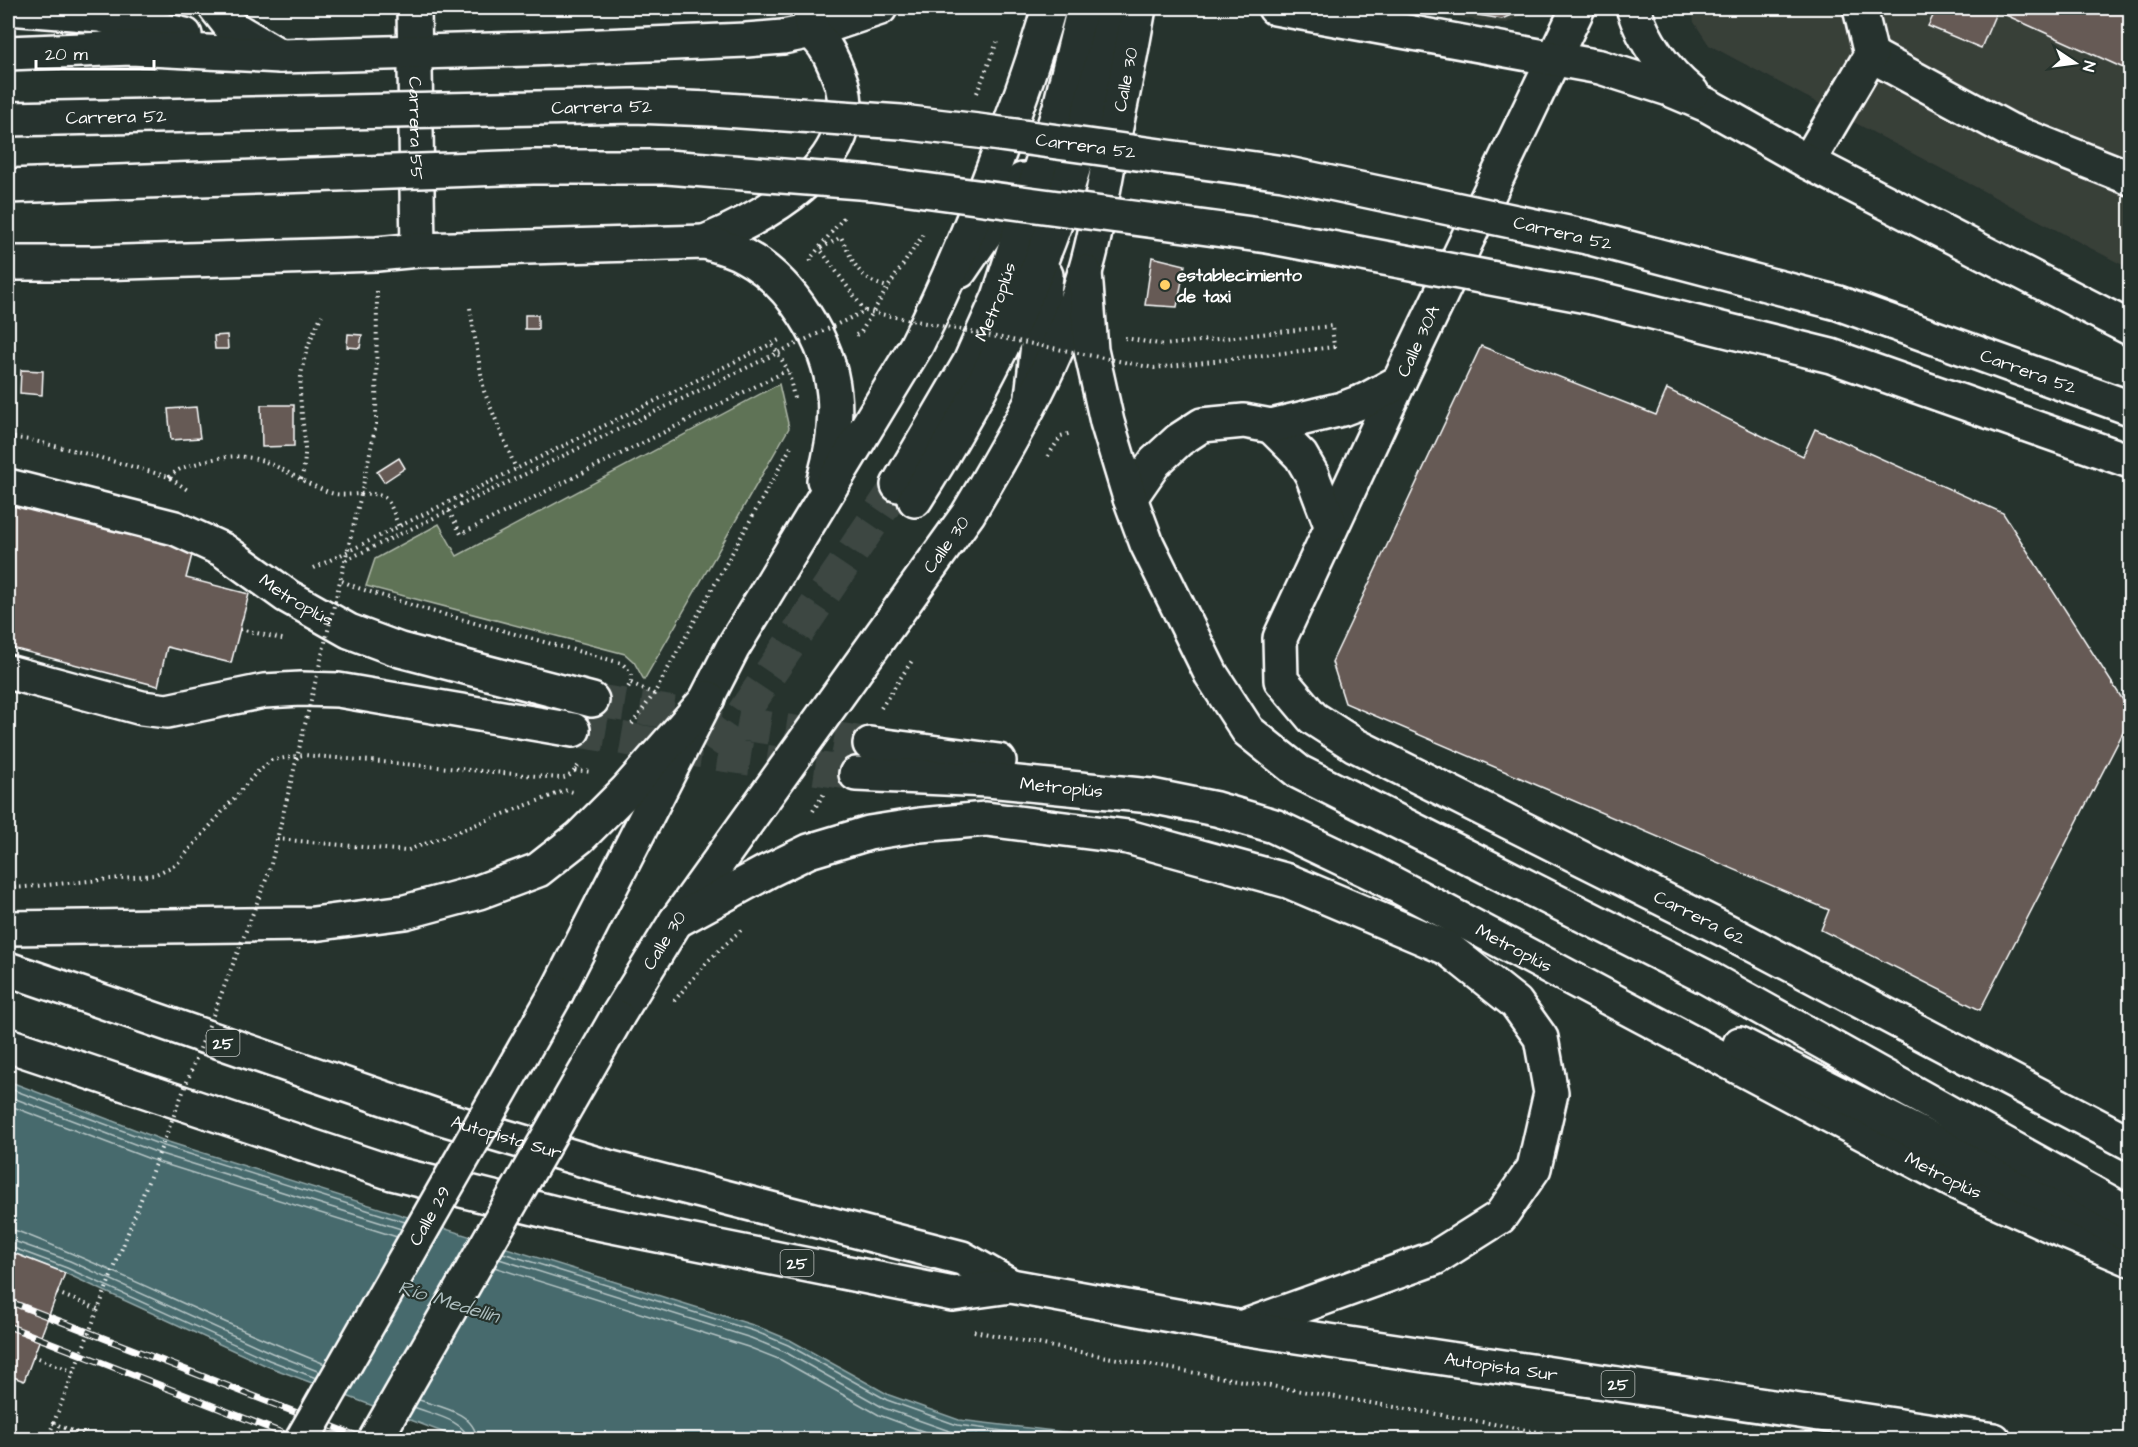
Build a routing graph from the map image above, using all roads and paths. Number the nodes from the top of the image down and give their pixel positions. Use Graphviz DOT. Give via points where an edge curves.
graph roads {
  1 [pos="8,8"];
  2 [pos="216,8"];
  3 [pos="414,8"];
  4 [pos="880,8"];
  5 [pos="1049,8"];
  6 [pos="1084,8"];
  7 [pos="1115,8"];
  8 [pos="1139,8"];
  9 [pos="1275,8"];
  10 [pos="1578,8"];
  11 [pos="1633,8"];
  12 [pos="1860,8"];
  13 [pos="102,11"];
  14 [pos="811,19"];
  15 [pos="146,28"];
  16 [pos="997,41"];
  17 [pos="78,50"];
  18 [pos="416,51"];
  19 [pos="8,53"];
  20 [pos="1871,55"];
  21 [pos="280,56"];
  22 [pos="1553,58"];
  23 [pos="976,95"];
  24 [pos="1707,105"];
  25 [pos="8,119"];
  26 [pos="1050,138"];
  27 [pos="1808,162"];
  28 [pos="2130,178"];
  29 [pos="8,186"];
  30 [pos="847,213"];
  31 [pos="927,226"];
  32 [pos="1050,240"];
  33 [pos="705,242"];
  34 [pos="418,250"];
  35 [pos="8,263"];
  36 [pos="816,268"];
  37 [pos="1085,272"];
  38 [pos="888,287"];
  39 [pos="470,308"];
  40 [pos="934,309"];
  41 [pos="865,311"];
  42 [pos="322,315"];
  43 [pos="2130,328"];
  44 [pos="1119,337"];
  45 [pos="818,338"];
  46 [pos="772,344"];
  47 [pos="788,370"];
  48 [pos="1399,382"];
  49 [pos="794,400"];
  50 [pos="1031,401"];
  51 [pos="2130,408"];
  52 [pos="376,424"];
  53 [pos="1271,426"];
  54 [pos="795,439"];
  55 [pos="2130,461"];
  56 [pos="516,469"];
  57 [pos="170,477"];
  58 [pos="301,479"];
  59 [pos="8,486"];
  60 [pos="361,495"];
  61 [pos="1130,498"];
  62 [pos="815,510"];
  63 [pos="448,511"];
  64 [pos="1331,525"];
  65 [pos="399,527"];
  66 [pos="346,560"];
  67 [pos="314,569"];
  68 [pos="8,672"];
  69 [pos="1281,680"];
  70 [pos="631,683"];
  71 [pos="654,694"];
  72 [pos="708,698"];
  73 [pos="592,700"];
  74 [pos="628,729"];
  75 [pos="573,730"];
  76 [pos="870,744"];
  77 [pos="575,770"];
  78 [pos="856,774"];
  79 [pos="591,780"];
  80 [pos="567,790"];
  81 [pos="277,839"];
  82 [pos="676,921"];
  83 [pos="8,928"];
  84 [pos="8,969"];
  85 [pos="8,1045"];
  86 [pos="2130,1143"];
  87 [pos="1959,1169"];
  88 [pos="2130,1214"];
  89 [pos="2130,1235"];
  90 [pos="2130,1259"];
  91 [pos="1011,1286"];
  92 [pos="57,1293"];
  93 [pos="98,1309"];
  94 [pos="1242,1328"];
  95 [pos="33,1356"];
  96 [pos="74,1372"];
  97 [pos="53,1423"];
  98 [pos="47,1440"];
  99 [pos="96,1440"];
  100 [pos="302,1440"];
  101 [pos="375,1440"];
  102 [pos="1994,1440"];
  1 -- 13 [label="main road"];
  2 -- 21 [label="main road" via="231,27"];
  3 -- 18 [label="main road, Carrera 55"];
  4 -- 14 [label="main road"];
  5 -- 40 [label="main road" via="1020,100"];
  6 -- 26 [label="main road, Metroplús"];
  7 -- 32 [label="main road, Metroplús"];
  8 -- 37 [label="main road, Calle 30"];
  9 -- 22 [label="main road"];
  10 -- 22 [label="main road, Calle 30A"];
  11 -- 24 [label="main road" via="1655,54 1679,82"];
  12 -- 20 [label="main road"];
  13 -- 15 [label="main road"];
  13 -- 17 [label="main road"];
  14 -- 18 [label="main road" via="783,37 746,40"];
  14 -- 33 [label="main road" via="842,86 844,118 831,154 802,186 781,202"];
  15 -- 17 [label="main road"];
  15 -- 21 [label="main road"];
  16 -- 23 [label="path"];
  17 -- 19 [label="main road"];
  18 -- 21 [label="main road"];
  18 -- 34 [label="main road, Carrera 55"];
  20 -- 27 [label="main road"];
  20 -- 28 [label="main road" via="2009,130"];
  22 -- 24 [label="main road" via="1633,76"];
  22 -- 48 [label="main road, Calle 30A"];
  24 -- 27 [label="main road"];
  25 -- 51 [label="main road, Carrera 52, bridge" via="634,106 711,109 901,122 1283,172 1587,237 1838,303"];
  26 -- 32 [label="main road, Metroplús" via="999,297 907,493 948,447 1021,307"];
  26 -- 40 [label="main road, Metroplús"];
  27 -- 43 [label="main road"];
  29 -- 55 [label="main road, bridge" via="533,167 667,167 872,183 1267,236 1592,297 1831,356"];
  30 -- 36 [label="path" via="810,259"];
  31 -- 38 [label="path"];
  32 -- 50 [label="main road, Metroplús"];
  33 -- 34 [label="main road"];
  33 -- 45 [label="main road" via="746,256 760,267 789,293"];
  34 -- 35 [label="main road"];
  37 -- 50 [label="main road, Calle 30" via="1064,331"];
  37 -- 61 [label="main road" via="1091,350"];
  38 -- 41 [label="path" via="872,284 856,268 841,237 820,249"];
  38 -- 45 [label="path" via="861,332"];
  39 -- 56 [label="path" via="484,391"];
  40 -- 62 [label="main road" via="916,346"];
  41 -- 44 [label="path, bridge" via="1154,368 1334,347 1332,326 1164,345"];
  41 -- 63 [label="path, bridge"];
  42 -- 58 [label="path" via="301,371 306,456"];
  45 -- 46 [label="path"];
  45 -- 47 [label="path"];
  45 -- 62 [label="main road" via="834,393 835,416 830,458"];
  46 -- 47 [label="path"];
  46 -- 56 [label="path"];
  47 -- 49 [label="path"];
  47 -- 63 [label="path" via="461,534"];
  48 -- 53 [label="main road" via="1342,409"];
  48 -- 64 [label="main road, Calle 30A"];
  50 -- 82 [label="main road, Calle 30" via="968,514"];
  52 -- 60 [label="path"];
  53 -- 61 [label="main road" via="1244,421 1202,425 1155,462"];
  53 -- 64 [label="main road" via="1301,456"];
  54 -- 71 [label="path"];
  56 -- 65 [label="path"];
  57 -- 58 [label="path" via="186,465 240,455 260,459"];
  58 -- 60 [label="path" via="332,493"];
  59 -- 73 [label="main road, Metroplús" via="175,528 224,550 287,596 349,631 410,653"];
  60 -- 65 [label="path" via="379,495 388,500"];
  60 -- 66 [label="path, bridge"];
  61 -- 88 [label="main road" via="1147,544 1211,675 1248,731 1299,772 1706,977"];
  62 -- 72 [label="main road" via="732,649"];
  63 -- 66 [label="path, bridge"];
  64 -- 69 [label="main road, Calle 30A" via="1280,638"];
  65 -- 67 [label="path"];
  66 -- 81 [label="path, bridge"];
  68 -- 75 [label="main road" via="142,708 167,711 301,688 338,690"];
  69 -- 86 [label="main road, Carrera 62" via="1313,718 1355,745 1727,931"];
  70 -- 71 [label="path"];
  71 -- 74 [label="path"];
  72 -- 83 [label="main road" via="580,837 538,870 478,892 405,912 313,924"];
  72 -- 100 [label="main road, Calle 29, bridge" via="557,992"];
  76 -- 87 [label="main road, Metroplús" via="1142,776 1289,815"];
  77 -- 79 [label="path" via="596,773"];
  78 -- 87 [label="main road, Metroplús" via="988,780 1151,796 1274,826"];
  80 -- 81 [label="path" via="406,851"];
  81 -- 93 [label="path, bridge" via="269,872"];
  82 -- 94 [label="main road" via="808,851 869,833 986,819 1128,837 1277,878 1447,948 1516,1003 1541,1038 1551,1093 1534,1168 1500,1217 1435,1257"];
  82 -- 101 [label="main road, Calle 30, bridge"];
  84 -- 91 [label="main road, Autopista Sur / 25" via="439,1117 610,1168 962,1258"];
  85 -- 91 [label="main road, Autopista Sur / 25" via="392,1173 583,1220 953,1294"];
  87 -- 89 [label="main road, Metroplús"];
  87 -- 90 [label="main road, Metroplús" via="2052,1226"];
  91 -- 94 [label="main road, Autopista Sur / 25"];
  92 -- 93 [label="path"];
  93 -- 96 [label="path, bridge"];
  94 -- 102 [label="main road, Autopista Sur / 25"];
  95 -- 96 [label="path"];
  96 -- 97 [label="path, bridge"];
  97 -- 98 [label="path, bridge"];
  97 -- 99 [label="path, bridge"];
}
